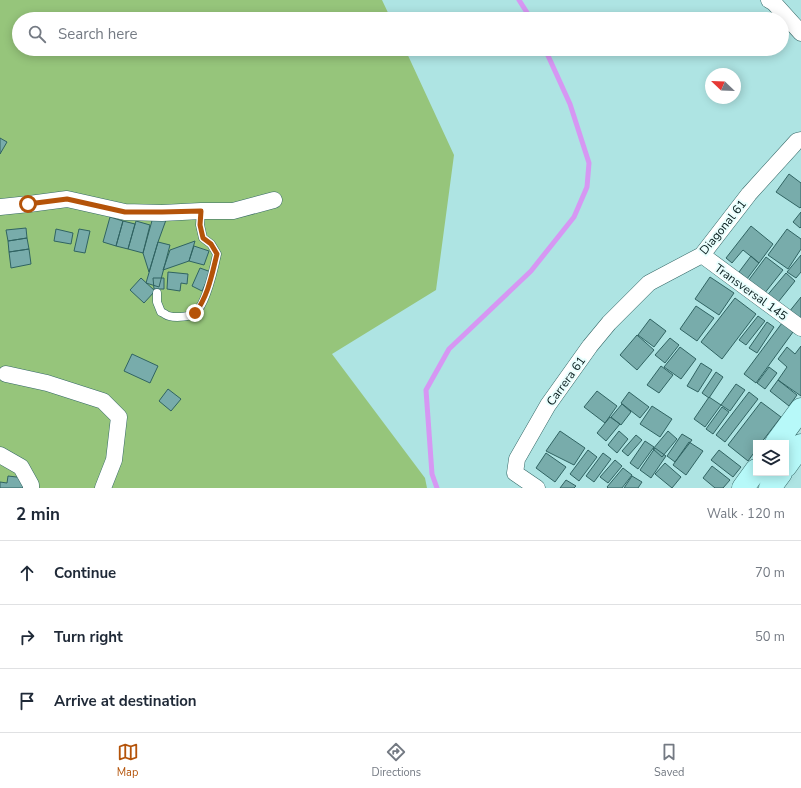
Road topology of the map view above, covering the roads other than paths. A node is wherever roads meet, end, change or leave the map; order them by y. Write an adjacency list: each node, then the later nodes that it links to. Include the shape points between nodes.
1 (769, 0): 2 (street)
2 (782, 12)
3 (789, 20): 4 (street)
4 (801, 33)
5 (801, 140): 9 (street, Diagonal 61, via 797,141 750,194)
6 (274, 200): 8 (street, via 233,211)
7 (0, 207): 8 (street, via 67,199 125,212)
8 (201, 211): 10 (lane, via 200,225 203,238 211,244 217,254 202,305 188,316 170,317 161,312)
9 (702, 255): 11 (street, Diagonal 61, via 648,284); 12 (street, Transversal 145)
10 (157, 293)
11 (633, 299): 23 (street, Carrera 61, via 590,346 548,405 517,459 515,473)
12 (801, 328)
13 (6, 374): 22 (street, via 103,401 119,417 114,460)
14 (801, 409): 15 (main road)
15 (778, 440)
16 (801, 444): 18 (main road)
17 (0, 455): 21 (street, via 21,467)
18 (789, 462)
19 (753, 474): 24 (main road)
20 (779, 476): 25 (main road)
21 (31, 488)
22 (103, 488)
23 (537, 488)
24 (743, 488)
25 (770, 488)

